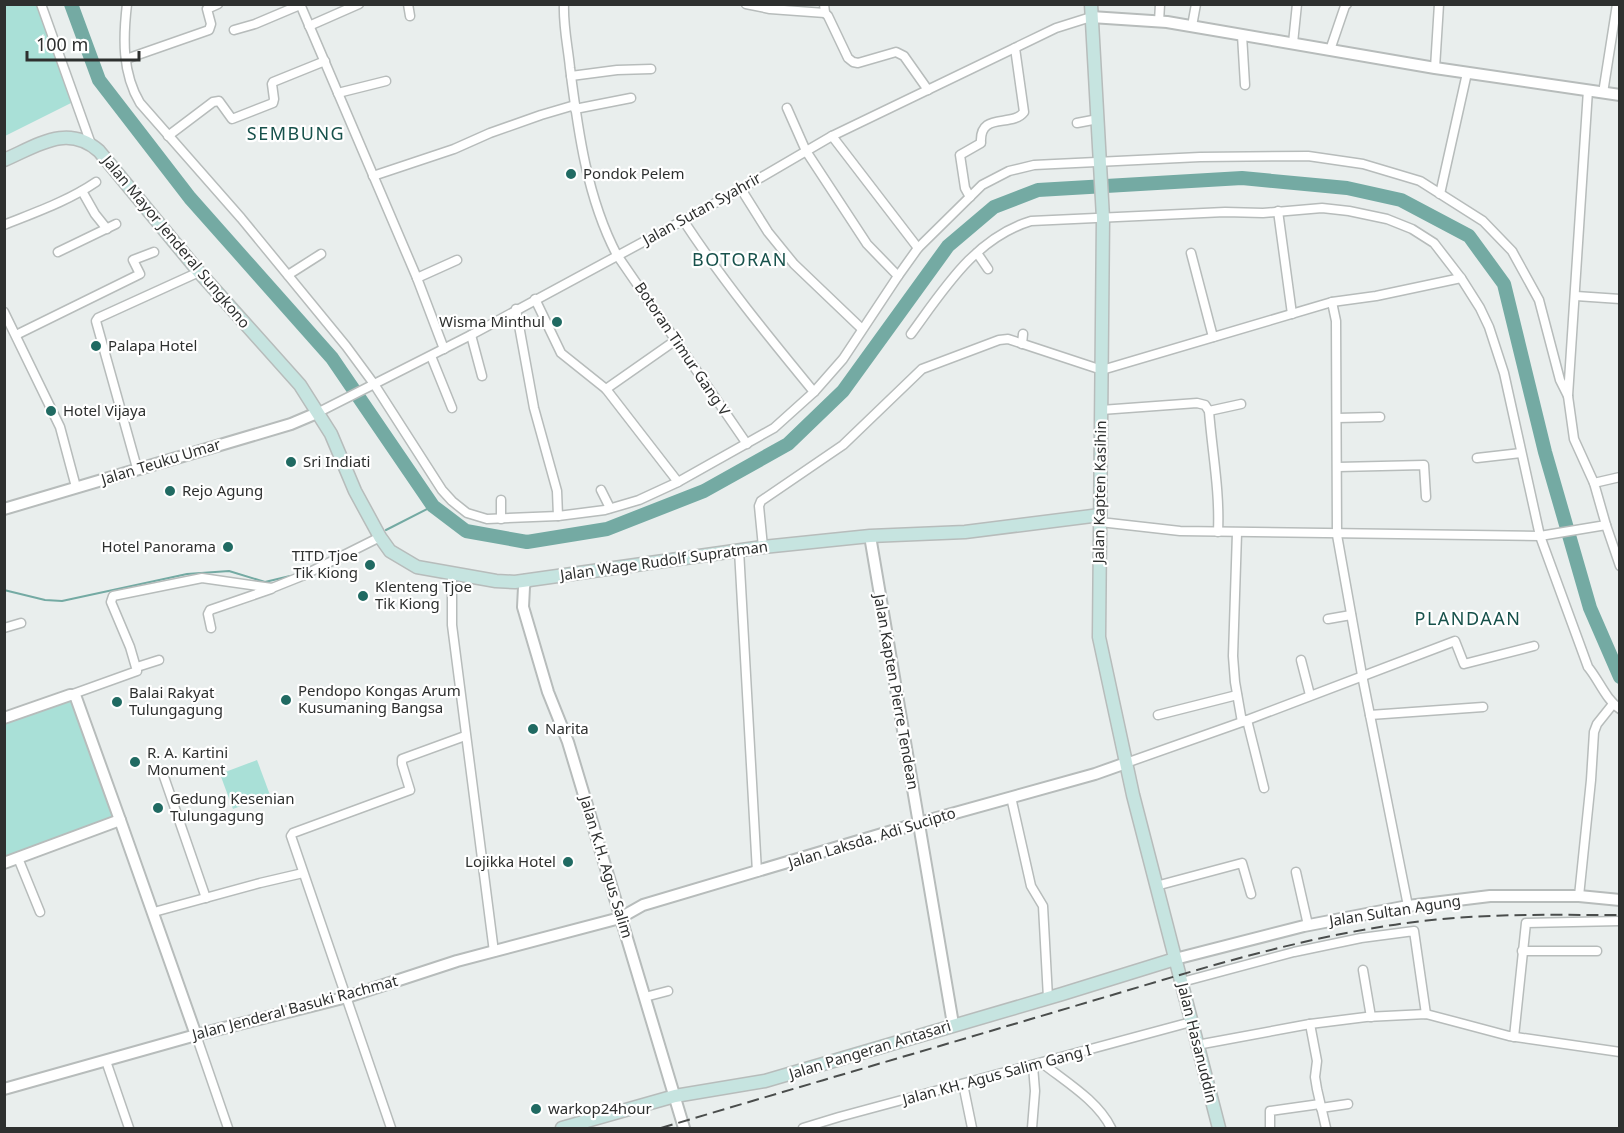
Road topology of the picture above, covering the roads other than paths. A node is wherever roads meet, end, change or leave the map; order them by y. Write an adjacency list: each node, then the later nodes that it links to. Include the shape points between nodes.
1 (41, 4): 46 (street)
2 (126, 4): 26 (street)
3 (218, 4): 26 (street, via 207,9 209,30)
4 (359, 4): 19 (street)
5 (408, 4): 17 (street)
6 (564, 4): 31 (street, Botoran Timur Gang V)
7 (746, 4): 15 (street, via 770,9)
8 (1160, 4): 18 (street)
9 (1196, 4): 20 (street)
10 (1297, 4): 23 (street)
11 (1347, 4): 25 (street)
12 (1439, 4): 29 (street)
13 (1617, 4): 37 (street)
14 (300, 5): 19 (street); 21 (street)
15 (825, 9): 34 (street, via 853,62 896,52 904,56)
16 (1091, 11): 18 (street); 24 (street, Jalan Sutan Syahrir); 42 (main road, Jalan Kapten Kasihin)
17 (410, 16)
18 (1159, 22): 20 (street)
19 (309, 26): 27 (street)
20 (1192, 26): 22 (street)
21 (234, 30)
22 (1242, 35): 23 (street); 33 (street)
23 (1293, 43): 25 (street)
24 (1014, 48): 34 (street, Jalan Sutan Syahrir); 55 (street, via 1024,112 1018,118 996,121 984,129 981,143 960,155)
25 (1330, 50): 29 (street)
26 (126, 59): 44 (street, via 136,97)
27 (325, 61): 36 (street); 44 (street, via 273,82 273,103 232,119 219,101 213,102)
28 (651, 69): 31 (street)
29 (1435, 69): 30 (street)
30 (1467, 73): 35 (street); 54 (street)
31 (571, 76): 40 (street, Botoran Timur Gang V)
32 (386, 81): 36 (street)
33 (1245, 85)
34 (928, 90): 45 (street, Jalan Sutan Syahrir)
35 (1588, 90): 37 (street); 76 (street)
36 (338, 93): 50 (street)
37 (1603, 93): 38 (street)
38 (1620, 95)
39 (631, 98): 40 (street)
40 (575, 107): 50 (street, via 541,115); 68 (street, Botoran Timur Gang V, via 592,189)
41 (787, 108): 47 (street)
42 (1098, 119): 43 (street); 49 (main road, Jalan Kapten Kasihin)
43 (1077, 123)
44 (168, 136): 72 (street)
45 (832, 136): 47 (street, Jalan Sutan Syahrir); 62 (street)
46 (91, 144): 48 (main road, Jalan Mayor Jenderal Sungkono, via 76,137 64,137); 71 (main road, Jalan Mayor Jenderal Sungkono)
47 (806, 151): 52 (street, Jalan Sutan Syahrir); 73 (street, via 867,244)
48 (4, 160)
49 (1101, 166): 54 (street, via 1200,157 1308,156 1363,164 1420,181); 55 (street, via 1034,165 1009,171 982,185); 57 (main road, Jalan Kapten Kasihin)
50 (373, 176): 74 (street)
51 (96, 182): 53 (street)
52 (741, 189): 58 (street, Jalan Sutan Syahrir); 83 (street, via 794,264)
53 (82, 191): 60 (street); 61 (street)
54 (1440, 194): 98 (street, via 1483,221 1512,251 1539,300 1560,380)
55 (970, 197): 62 (street)
56 (1278, 211): 57 (street); 75 (street, via 1322,208 1387,219 1434,243); 82 (street)
57 (1103, 217): 65 (street, via 1031,221 1011,227); 93 (main road, Jalan Kapten Kasihin)
58 (683, 220): 68 (street, Jalan Sutan Syahrir); 97 (street, via 745,308)
59 (116, 224): 61 (street)
60 (4, 225)
61 (107, 229): 63 (street)
62 (918, 248): 73 (street)
63 (58, 252)
64 (154, 252): 87 (street, via 133,260 140,274)
65 (977, 253): 70 (street); 85 (street)
66 (1191, 253): 88 (street)
67 (321, 254): 72 (street)
68 (617, 255): 77 (street, Jalan Sutan Syahrir); 89 (street, Botoran Timur Gang V)
69 (457, 260): 74 (street)
70 (988, 269)
71 (199, 272): 103 (main road, Jalan Mayor Jenderal Sungkono, via 300,385); 110 (street, via 96,321)
72 (288, 275): 95 (street)
73 (898, 276): 83 (street)
74 (417, 278): 91 (street)
75 (1461, 278): 79 (street); 107 (street, via 1489,327 1504,373)
76 (1576, 296): 78 (street); 98 (street)
77 (535, 298): 80 (street, Jalan Sutan Syahrir); 96 (street, via 561,353)
78 (1620, 299)
79 (1332, 302): 82 (street); 105 (street, via 1336,321)
80 (516, 309): 84 (street, Jalan Sutan Syahrir); 120 (street, via 534,408 557,491)
81 (4, 312): 87 (street)
82 (1292, 314): 88 (street)
83 (862, 330): 97 (street)
84 (471, 334): 91 (street, Jalan Sutan Syahrir); 94 (street)
85 (911, 334)
86 (1023, 334): 90 (street)
87 (16, 335): 114 (street, via 60,428)
88 (1213, 337): 93 (street)
89 (676, 340): 96 (street); 106 (street, Botoran Timur Gang V)
90 (1022, 344): 93 (street); 131 (street, via 999,340 922,369 843,445 761,501)
91 (444, 349): 92 (street, Jalan Sutan Syahrir)
92 (431, 356): 95 (street, Jalan Sutan Syahrir); 100 (street)
93 (1102, 370): 101 (main road, Jalan Kapten Kasihin)
94 (482, 376)
95 (373, 385): 103 (street, Jalan Sutan Syahrir); 122 (street, via 452,501 473,516)
96 (606, 390): 112 (street)
97 (814, 392): 106 (street, via 774,428)
98 (1568, 396): 113 (street, via 1574,439)
99 (1241, 404): 102 (street)
100 (452, 408)
101 (1101, 410): 102 (street, via 1197,403); 121 (main road, Jalan Kapten Kasihin)
102 (1209, 411): 124 (street, via 1220,505)
103 (317, 413): 110 (street, Jalan Teuku Umar); 129 (main road, Jalan Wage Rudolf Supratman, via 332,434 355,491)
104 (1380, 417): 105 (street)
105 (1337, 418): 109 (street)
106 (747, 444): 112 (street)
107 (1521, 453): 108 (street); 128 (street)
108 (1477, 458)
109 (1338, 467): 116 (street, via 1424,465); 126 (street)
110 (137, 468): 114 (street, Jalan Teuku Umar)
111 (1620, 477): 113 (street)
112 (678, 482): 118 (street)
113 (1594, 483): 123 (street)
114 (76, 487): 119 (street, Jalan Teuku Umar)
115 (601, 490): 118 (street)
116 (1426, 497)
117 (501, 500): 122 (street)
118 (610, 508): 120 (street)
119 (4, 509)
120 (558, 516): 122 (street)
121 (1100, 518): 124 (street, via 1180,531); 127 (main road, Jalan Wage Rudolf Supratman, via 965,532); 157 (main road, Jalan Kapten Kasihin, via 1099,637)
122 (501, 519)
123 (1606, 525): 128 (street); 130 (street)
124 (1218, 532): 125 (street)
125 (1237, 533): 126 (street); 148 (street, via 1233,630)
126 (1337, 534): 128 (street); 137 (street)
127 (870, 536): 131 (main road, Jalan Wage Rudolf Supratman); 162 (street, Jalan Kapten Pierre Tendean)
128 (1540, 536): 150 (street, via 1588,667)
129 (380, 537): 134 (main road, Jalan Wage Rudolf Supratman, via 396,556 409,564); 136 (street)
130 (1616, 539): 133 (street)
131 (763, 547): 132 (main road, Jalan Wage Rudolf Supratman)
132 (739, 550): 135 (main road, Jalan Wage Rudolf Supratman); 165 (street)
133 (1620, 566)
134 (452, 574): 135 (main road, Jalan Wage Rudolf Supratman, via 496,582); 156 (street, via 452,625)
135 (526, 580): 176 (street, Jalan K.H. Agus Salim, via 524,607)
136 (272, 588): 141 (street, via 210,610); 145 (street, via 202,578 113,596 111,602)
137 (1351, 615): 138 (street); 146 (street)
138 (1328, 619)
139 (21, 623): 140 (street)
140 (4, 628)
141 (211, 628)
142 (1533, 646): 146 (street, via 1464,664 1455,640)
143 (159, 660): 145 (street)
144 (1301, 660): 149 (street)
145 (137, 667): 147 (street, via 137,672)
146 (1362, 675): 149 (street); 153 (street)
147 (73, 694): 154 (street); 161 (street)
148 (1237, 695): 152 (street); 155 (street)
149 (1310, 695): 155 (street)
150 (1616, 706): 170 (street, via 1594,732)
151 (1483, 707): 153 (street)
152 (1158, 715)
153 (1370, 715): 173 (street)
154 (4, 718)
155 (1244, 721): 157 (street); 159 (street)
156 (465, 736): 167 (street, via 402,759 410,790 292,834); 181 (street)
157 (1126, 763): 160 (street, Jalan Laksda. Adi Sucipto); 168 (main road, Jalan Kapten Kasihin)
158 (162, 771): 171 (street)
159 (1264, 788)
160 (1011, 797): 162 (street, Jalan Laksda. Adi Sucipto); 188 (street, via 1031,886 1043,906)
161 (120, 820): 163 (street); 175 (street)
162 (919, 823): 165 (street, Jalan Laksda. Adi Sucipto); 192 (street, Jalan Kapten Pierre Tendean)
163 (18, 858): 164 (street); 174 (street)
164 (4, 863)
165 (757, 872): 176 (street, Jalan Laksda. Adi Sucipto, via 643,905)
166 (1296, 872): 178 (street)
167 (303, 873): 171 (street); 186 (street)
168 (1156, 886): 169 (street, via 1242,863); 182 (main road, Jalan Kapten Kasihin)
169 (1251, 894)
170 (1579, 896): 172 (street, Jalan Sultan Agung); 173 (street, Jalan Sultan Agung, via 1490,896)
171 (206, 898): 175 (street)
172 (1620, 900)
173 (1408, 906): 178 (street, Jalan Sultan Agung)
174 (40, 912)
175 (154, 912): 194 (street)
176 (620, 918): 181 (street, Jalan Jenderal Basuki Rachmat); 187 (street, Jalan K.H. Agus Salim)
177 (1620, 921): 179 (street, via 1528,921 1524,924)
178 (1308, 925): 182 (street, Jalan Sultan Agung)
179 (1522, 951): 180 (street); 195 (street)
180 (1597, 951)
181 (494, 952): 186 (street, Jalan Jenderal Basuki Rachmat)
182 (1175, 958): 184 (main road, Jalan Hasanuddin); 188 (main road, Jalan Pangeran Antasari)
183 (1363, 970): 190 (street)
184 (1182, 982): 189 (street, via 1294,952 1414,931); 191 (main road, Jalan Hasanuddin)
185 (668, 991): 187 (street)
186 (347, 997): 194 (street, Jalan Jenderal Basuki Rachmat); 208 (street)
187 (645, 997): 202 (street, Jalan K.H. Agus Salim)
188 (1048, 998): 192 (main road, Jalan Pangeran Antasari)
189 (1426, 1014): 190 (street); 195 (street)
190 (1371, 1017): 193 (street)
191 (1191, 1022): 196 (main road, Jalan Hasanuddin); 199 (street, Jalan KH. Agus Salim Gang I)
192 (953, 1024): 202 (main road, Jalan Pangeran Antasari, via 765,1081)
193 (1310, 1024): 196 (street); 204 (street)
194 (196, 1035): 198 (street, Jalan Jenderal Basuki Rachmat); 207 (street)
195 (1508, 1035): 197 (street)
196 (1197, 1044): 216 (main road, Jalan Hasanuddin)
197 (1620, 1052)
198 (106, 1061): 201 (street, Jalan Jenderal Basuki Rachmat); 206 (street)
199 (1038, 1065): 200 (street, Jalan KH. Agus Salim Gang I); 214 (street); 215 (street, via 1096,1107)
200 (963, 1084): 205 (street, Jalan KH. Agus Salim Gang I); 213 (street)
201 (4, 1089)
202 (675, 1096): 209 (main road, Jalan Pangeran Antasari); 210 (street, Jalan K.H. Agus Salim)
203 (1348, 1104): 204 (street)
204 (1321, 1106): 217 (street, via 1270,1110); 218 (street)
205 (839, 1117): 211 (street, Jalan KH. Agus Salim Gang I); 212 (street)
206 (129, 1128)
207 (228, 1128)
208 (391, 1128)
209 (562, 1128)
210 (684, 1128)
211 (803, 1128)
212 (839, 1128)
213 (972, 1128)
214 (1032, 1128)
215 (1111, 1128)
216 (1219, 1128)
217 (1270, 1128)
218 (1326, 1128)

